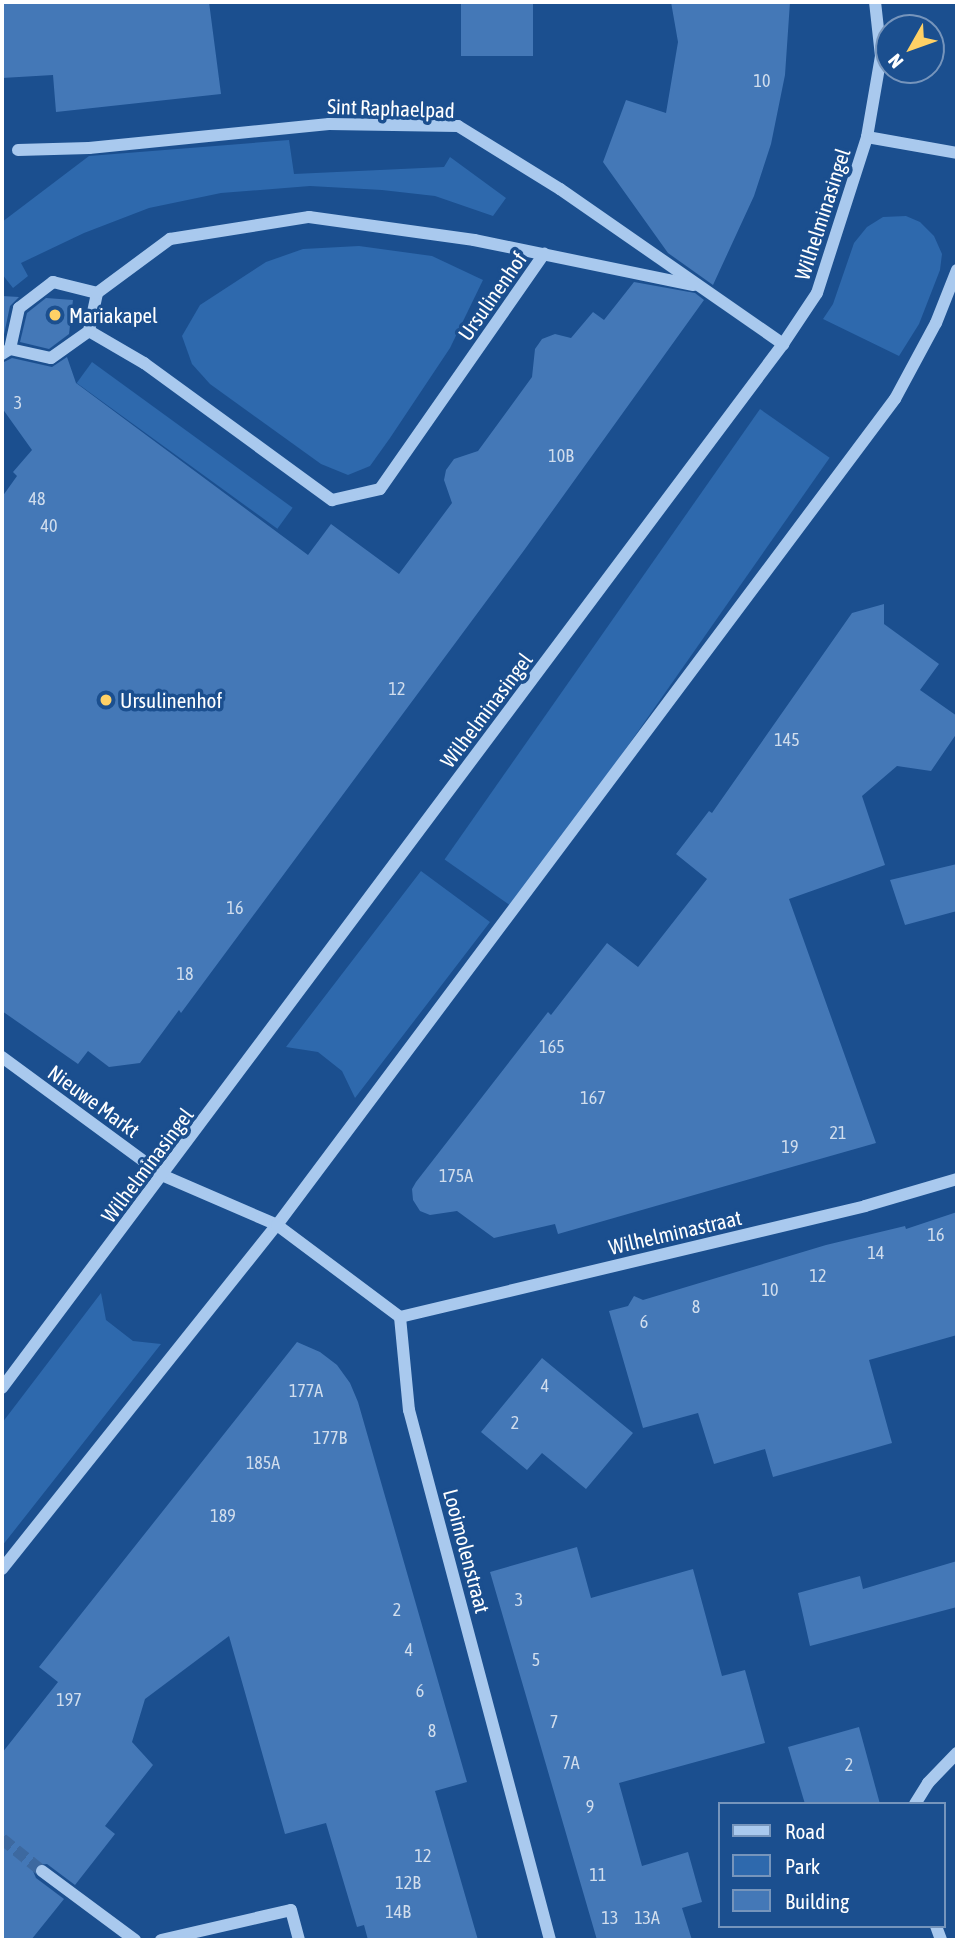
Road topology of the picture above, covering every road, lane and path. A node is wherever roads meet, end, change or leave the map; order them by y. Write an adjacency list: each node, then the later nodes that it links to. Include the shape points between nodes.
1 (875, 2): 2 (street, Wilhelminasingel, via 881,56)
2 (867, 138): 4 (street); 10 (street, Wilhelminasingel, via 817,293)
3 (18, 150): 7 (street, Sint Raphaelpad, via 89,148 329,124 458,126)
4 (957, 153)
5 (544, 254): 7 (street, Ursulinenhof); 8 (street, Ursulinenhof, via 309,217 170,239); 9 (street, Ursulinenhof, via 380,489 332,500 144,363)
6 (957, 270): 15 (street, via 936,323 895,399)
7 (700, 286): 10 (street, Sint Raphaelpad)
8 (97, 293): 9 (street); 11 (street, via 52,282 19,308)
9 (89, 331): 11 (street, via 51,358)
10 (783, 344): 13 (street, Wilhelminasingel)
11 (6, 351)
12 (2, 1058): 13 (street, Nieuwe Markt)
13 (164, 1175): 15 (street, Nieuwe Markt); 17 (street, Wilhelminasingel)
14 (957, 1179): 16 (street, Wilhelminastraat, via 865,1206)
15 (277, 1225): 16 (street); 18 (street)
16 (400, 1317): 25 (street, Looimolenstraat, via 410,1410)
17 (2, 1388)
18 (2, 1569)
19 (957, 1753): 20 (street)
20 (916, 1802)
21 (42, 1871): 22 (street)
22 (135, 1940)
23 (161, 1940): 24 (street, via 291,1910)
24 (299, 1940)
25 (550, 1940)

